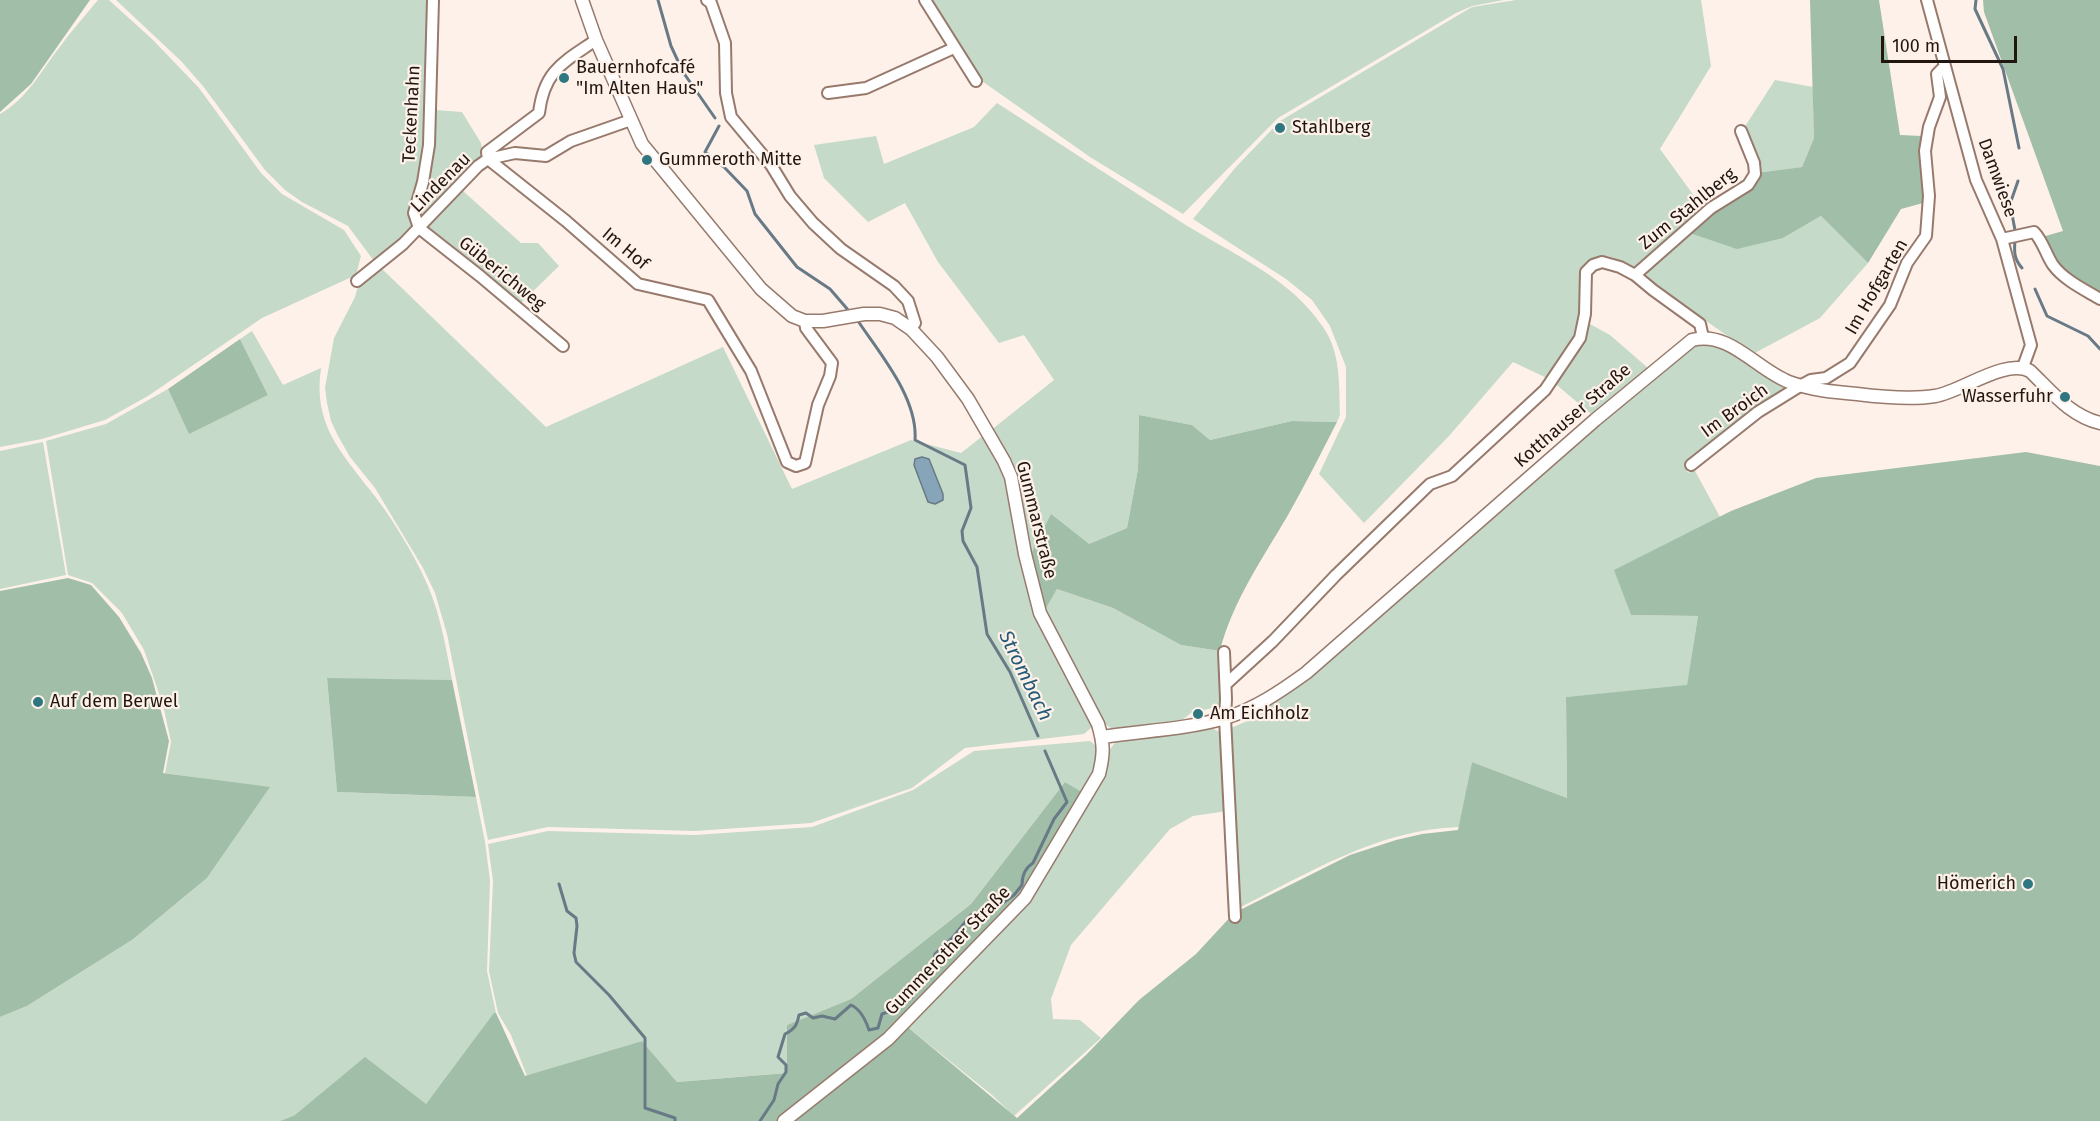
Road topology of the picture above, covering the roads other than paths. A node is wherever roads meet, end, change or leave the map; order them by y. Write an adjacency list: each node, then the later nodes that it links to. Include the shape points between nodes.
1 (433, 0): 14 (street, Teckenhahn, via 429,145 414,213)
2 (582, 0): 6 (street)
3 (707, 0): 20 (street, via 725,43 726,93 731,117 813,223 908,301 915,323)
4 (925, 0): 7 (street)
5 (1927, 0): 8 (street, Damwiese)
6 (596, 40): 11 (street); 13 (street, via 554,70 539,113 487,152)
7 (954, 48): 9 (street); 10 (street, via 866,88)
8 (1944, 67): 15 (street, Damwiese, via 1976,180); 24 (street, Im Hofgarten, via 1937,74 1940,97 1925,151 1929,196 1926,236 1907,263 1890,305 1850,363 1826,378)
9 (976, 81)
10 (828, 93)
11 (631, 120): 13 (street, Lindenau, via 571,141 546,156 515,153); 19 (street, via 651,156 761,289 792,316)
12 (1741, 131): 16 (street, Zum Stahlberg, via 1754,163 1755,174 1748,185 1711,208)
13 (488, 159): 14 (street, Lindenau); 19 (street, Im Hof, via 638,284 708,300 751,372 787,462 796,466 805,463 832,363)
14 (419, 228): 17 (street, Lindenau); 22 (street, Güberichweg)
15 (2002, 239): 18 (street, via 2034,232 2054,266); 23 (street, Damwiese, via 2031,345)
16 (1635, 274): 21 (street, via 1700,324); 28 (street, via 1602,262 1586,272 1580,338 1545,390 1452,476 1430,484)
17 (357, 281)
18 (2100, 299)
19 (805, 321): 20 (street, Gummarstraße, via 880,314)
20 (911, 329): 30 (street, Gummarstraße, via 968,399 1004,461 1011,477 1040,613)
21 (1703, 337): 24 (street, via 1729,345 1771,374); 29 (street, Kotthauser Straße, via 1684,345 1622,397 1306,673 1275,695)
22 (563, 345)
23 (2023, 367): 24 (street, via 2008,368 1935,396 1860,395); 25 (street, via 2070,409)
24 (1800, 386): 26 (street, Im Broich, via 1758,412)
25 (2100, 423)
26 (1691, 465)
27 (1224, 652): 28 (street)
28 (1226, 684): 29 (street)
29 (1225, 718): 30 (street, Kotthauser Straße); 31 (street)
30 (1102, 737): 32 (street, Gummerother Straße, via 1104,753 1099,774 1025,898 888,1039)
31 (1234, 917)
32 (784, 1121)

